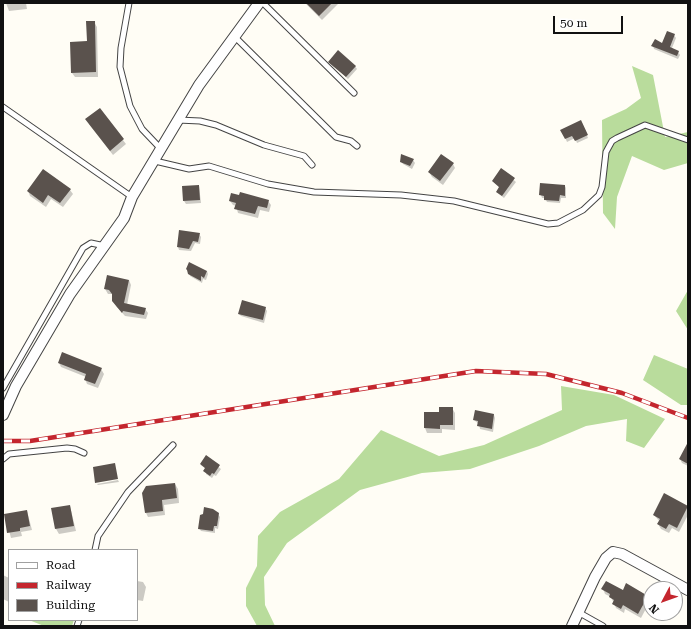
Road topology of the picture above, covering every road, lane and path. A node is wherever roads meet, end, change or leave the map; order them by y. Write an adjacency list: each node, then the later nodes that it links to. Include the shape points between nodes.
1 (130, 3): 10 (lane, via 120,67 130,106 142,129)
2 (258, 3): 4 (street)
3 (263, 3): 5 (lane)
4 (234, 36): 7 (street); 9 (lane, via 336,137 351,141)
5 (354, 93)
6 (3, 108): 13 (lane)
7 (178, 120): 10 (street); 12 (lane, via 216,125 264,145 304,156)
8 (688, 140): 11 (lane, via 645,125 617,138 606,152 599,195 583,210 558,223 548,224 454,201 401,195 314,192 268,184 209,166 189,169)
9 (357, 146)
10 (161, 149): 11 (street)
11 (155, 161): 13 (street)
12 (312, 165)
13 (132, 197): 14 (street, via 124,218)
14 (105, 246): 15 (lane, via 91,243 83,248); 16 (street, via 70,294 16,386)
15 (3, 388)
16 (3, 415)
17 (173, 445): 20 (lane, via 128,492 98,536)
18 (84, 453): 19 (lane, via 67,448 9,454)
19 (3, 459)
20 (95, 549)
21 (688, 590): 22 (street, via 622,554 613,552 606,558)
22 (578, 612): 23 (street); 24 (lane)
23 (572, 626)
24 (602, 626)

